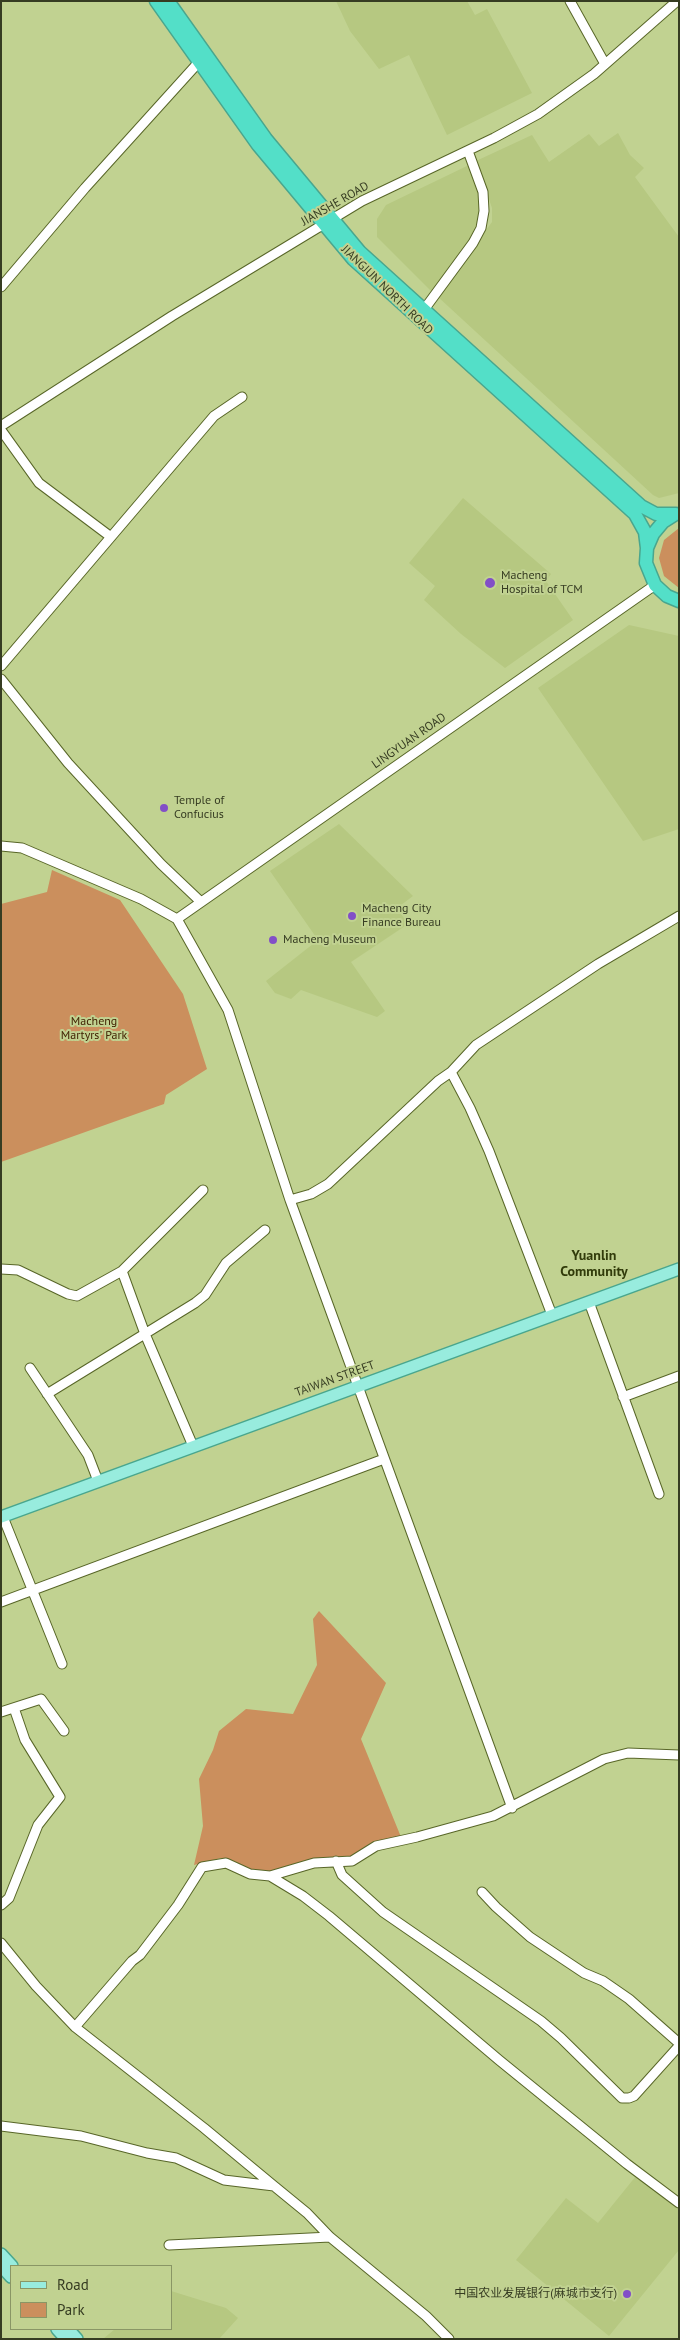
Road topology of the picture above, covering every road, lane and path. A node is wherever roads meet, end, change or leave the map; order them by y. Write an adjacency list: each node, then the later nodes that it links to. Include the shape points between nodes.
1 (156, 1): 5 (highway, JIANGJUN NORTH ROAD)
2 (168, 1): 8 (highway, JIANGJUN NORTH ROAD)
3 (570, 1): 6 (street)
4 (677, 1): 6 (street, JIANSHE ROAD)
5 (198, 62): 8 (highway, JIANGJUN NORTH ROAD, via 258,145); 9 (street)
6 (605, 64): 7 (street, JIANSHE ROAD, via 538,114)
7 (468, 151): 8 (street, JIANSHE ROAD, via 362,201); 10 (street, via 483,192 481,228)
8 (327, 222): 10 (highway, JIANGJUN NORTH ROAD); 12 (street, JIANSHE ROAD, via 172,316); 16 (highway, JIANGJUN NORTH ROAD, via 353,260 635,514 645,532)
9 (1, 287)
10 (423, 311): 14 (highway, JIANGJUN NORTH ROAD, via 641,506 656,514)
11 (242, 397): 15 (street, via 214,416)
12 (1, 426)
13 (1, 430): 15 (street, via 39,484)
14 (678, 514): 16 (highway, via 657,527)
15 (111, 537): 19 (street)
16 (647, 548): 17 (highway, JIANGJUN NORTH ROAD, via 646,564)
17 (655, 585): 18 (highway); 22 (street, LINGYUAN ROAD)
18 (679, 601)
19 (1, 666)
20 (1, 679): 22 (street, via 68,763 161,864)
21 (1, 846): 24 (street, via 22,848 142,899)
22 (201, 902): 24 (street, LINGYUAN ROAD)
23 (679, 916): 25 (street, via 598,964 476,1045)
24 (177, 919): 27 (street, via 228,1010)
25 (451, 1072): 27 (street, via 328,1184 311,1194); 33 (street, via 489,1151)
26 (203, 1190): 31 (street)
27 (290, 1200): 37 (street)
28 (265, 1230): 34 (street, via 226,1263 205,1295)
29 (1, 1269): 31 (street, via 18,1270 77,1296)
30 (679, 1269): 32 (main road, TAIWAN STREET)
31 (122, 1270): 34 (street)
32 (588, 1302): 33 (main road, TAIWAN STREET); 39 (street)
33 (552, 1315): 37 (main road, TAIWAN STREET)
34 (145, 1334): 38 (street); 40 (street)
35 (30, 1368): 38 (street)
36 (679, 1376): 39 (street)
37 (357, 1386): 40 (main road, TAIWAN STREET); 41 (street)
38 (47, 1394): 42 (street, via 88,1455)
39 (623, 1396): 43 (street)
40 (193, 1446): 42 (main road, TAIWAN STREET)
41 (384, 1459): 45 (street); 52 (street)
42 (98, 1481): 44 (main road, TAIWAN STREET)
43 (659, 1494)
44 (2, 1517): 45 (street)
45 (32, 1590): 46 (street); 47 (street)
46 (1, 1602)
47 (62, 1664)
48 (14, 1708): 49 (street); 50 (street, via 41,1699); 56 (street, via 25,1740 60,1797 38,1825 9,1898)
49 (1, 1712)
50 (64, 1731)
51 (679, 1755): 52 (street, via 628,1753 604,1759)
52 (512, 1808): 53 (street, via 427,1835 376,1846 352,1861)
53 (336, 1862): 54 (street, via 314,1863); 59 (street, via 342,1875 383,1912 541,2020 622,2098 634,2096)
54 (270, 1876): 58 (street, via 250,1874 226,1863 202,1867 140,1956 132,1961); 62 (street, via 329,1916 499,2060)
55 (482, 1892): 59 (street, via 530,1937 584,1973 603,1980)
56 (1, 1905)
57 (1, 1943): 58 (street)
58 (75, 2027): 61 (street)
59 (679, 2045)
60 (1, 2126): 61 (street, via 81,2136 176,2158 224,2180)
61 (274, 2186): 63 (street)
62 (679, 2203)
63 (330, 2237): 64 (street); 69 (street)
64 (169, 2245)
65 (1, 2254): 66 (main road)
66 (11, 2265)
67 (1, 2266): 68 (main road)
68 (10, 2276)
69 (450, 2339)

